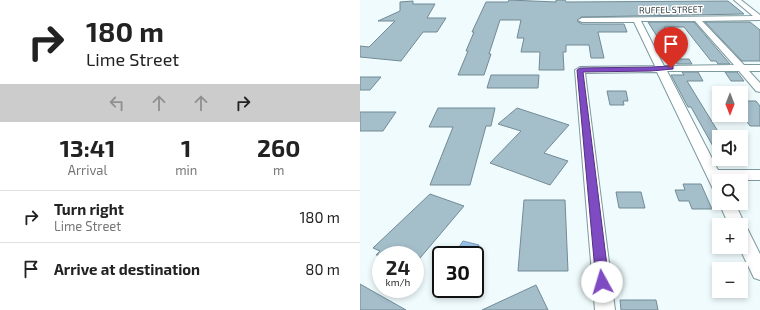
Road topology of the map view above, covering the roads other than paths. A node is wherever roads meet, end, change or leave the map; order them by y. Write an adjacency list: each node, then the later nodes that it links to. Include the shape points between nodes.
1 (737, 0): 2 (street)
2 (746, 7): 3 (street); 5 (street)
3 (760, 7)
4 (697, 18): 5 (street, RUFFEL STREET); 6 (street, RUFFEL STREET); 9 (street)
5 (760, 18)
6 (636, 19): 7 (street, RUFFEL STREET); 8 (street)
7 (582, 20)
8 (660, 68): 9 (street); 12 (street); 17 (street, via 580,70)
9 (741, 68): 10 (street); 11 (street)
10 (760, 68)
11 (760, 89)
12 (713, 174)
13 (760, 176): 14 (street)
14 (748, 177)
15 (748, 247): 16 (street)
16 (760, 272)
17 (605, 310)

